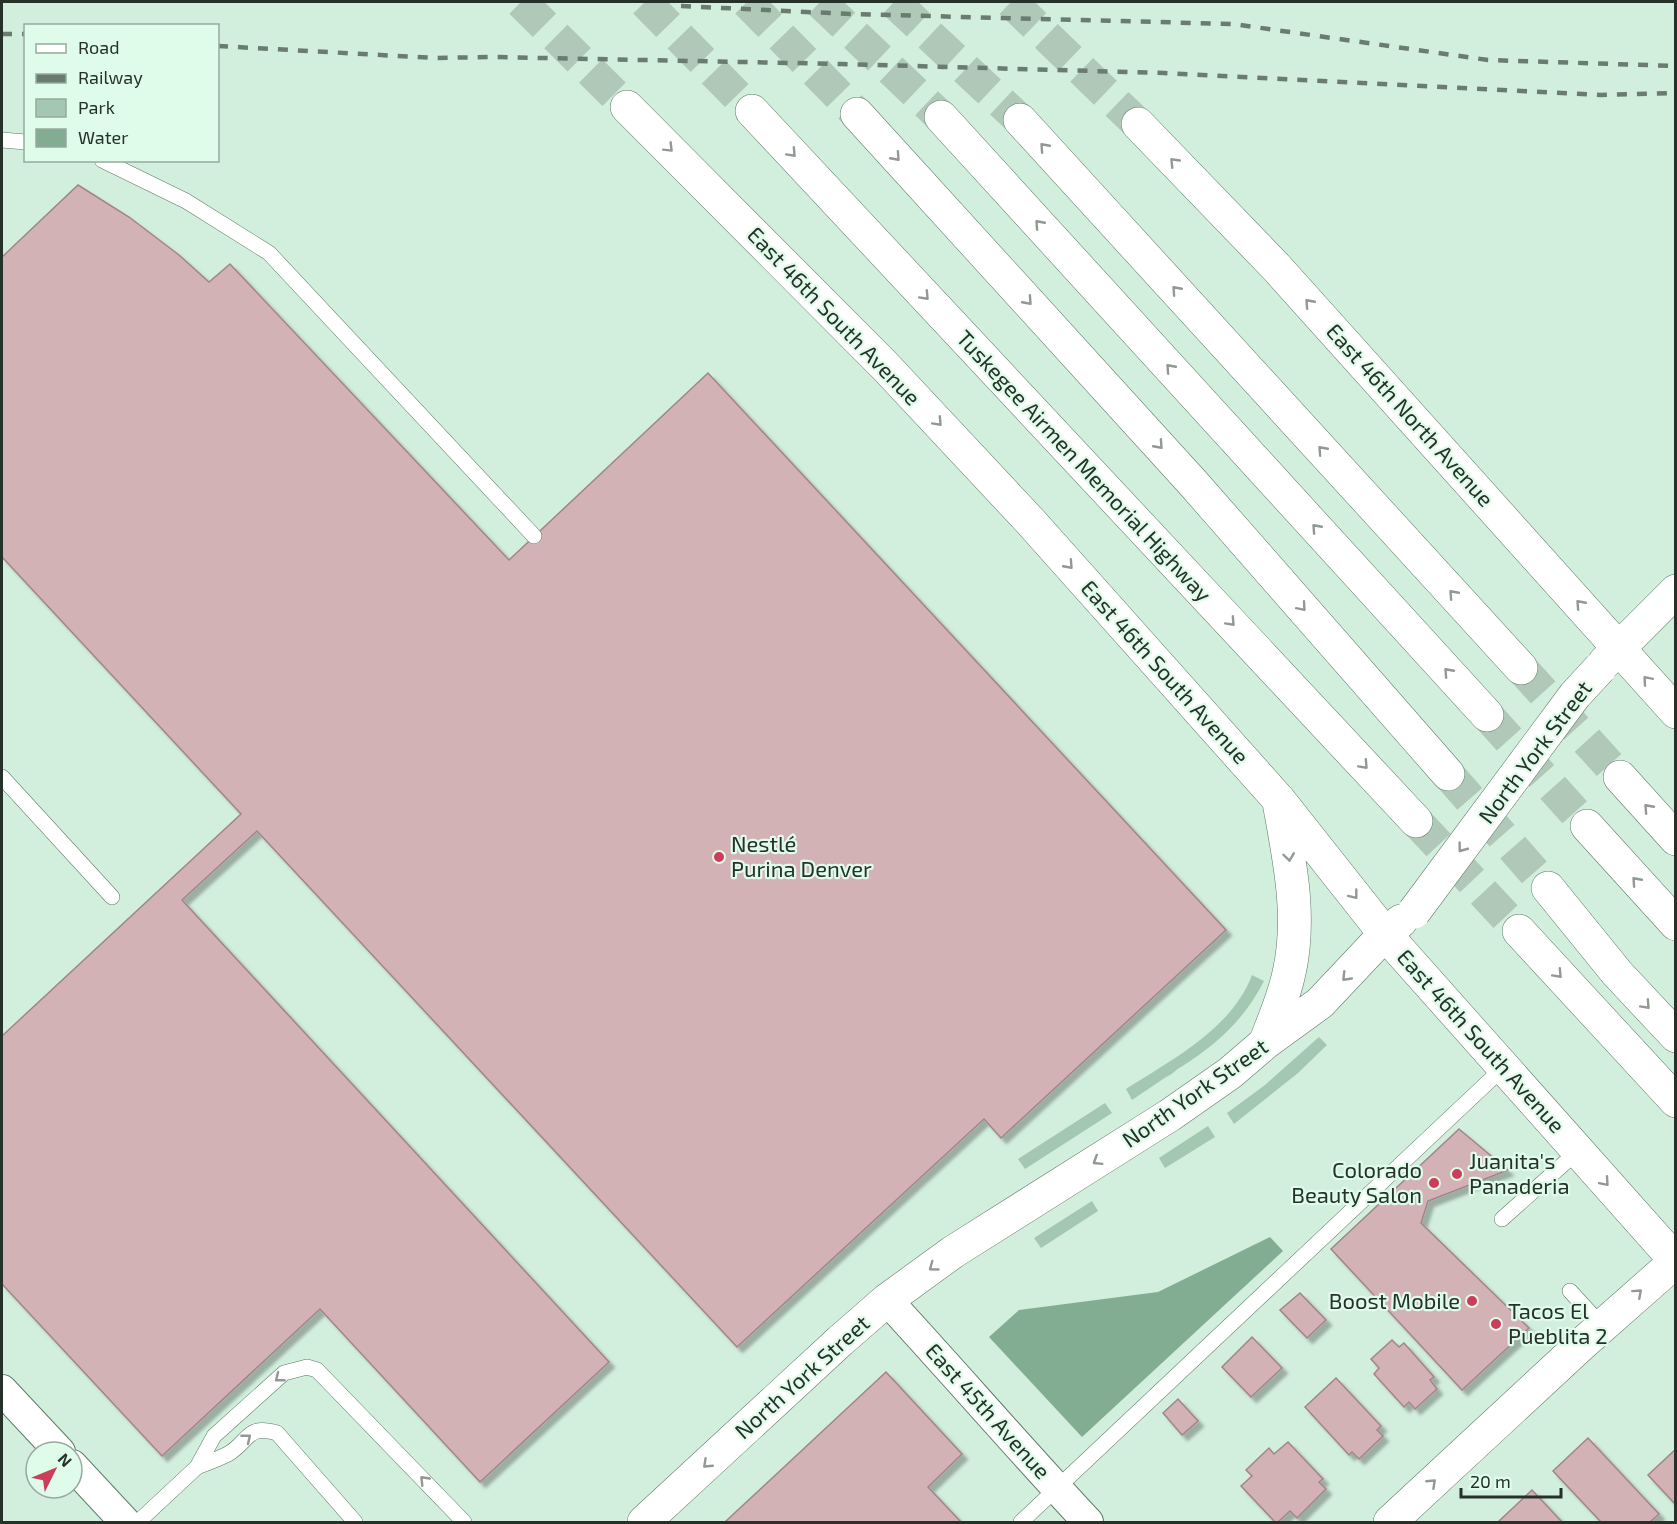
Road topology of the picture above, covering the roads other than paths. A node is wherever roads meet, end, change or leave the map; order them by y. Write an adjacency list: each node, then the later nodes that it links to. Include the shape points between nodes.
1 (627, 107): 19 (main road, East 46th South Avenue, one-way to 19, via 885,366 1030,521)
2 (752, 111): 20 (main road, Tuskegee Airmen Memorial Highway, one-way to 20)
3 (857, 114): 16 (main road, one-way to 16, via 1193,483)
4 (941, 117): 15 (main road, one-way to 4)
5 (1020, 120): 13 (main road, one-way to 5)
6 (1138, 124): 12 (main road, East 46th North Avenue, one-way to 6, via 1277,268)
7 (2, 140): 8 (lane)
8 (24, 142)
9 (106, 162): 10 (lane, via 186,201 269,253)
10 (534, 536)
11 (1676, 591): 12 (main road, North York Street)
12 (1609, 658): 14 (main road, East 46th North Avenue, one-way to 12); 27 (main road, North York Street, one-way to 27, bridge, via 1575,695 1414,912)
13 (1521, 668)
14 (1676, 712)
15 (1487, 715)
16 (1448, 774)
17 (2, 777): 24 (lane)
18 (1620, 777): 22 (main road, one-way to 18)
19 (1279, 800): 27 (main road, East 46th South Avenue, one-way to 27); 29 (main road, one-way to 29, via 1295,911 1294,947 1281,1003)
20 (1416, 821)
21 (1587, 826): 25 (main road, one-way to 21)
22 (1676, 839)
23 (1548, 888): 28 (main road, one-way to 28, via 1617,973)
24 (112, 897)
25 (1676, 924)
26 (1519, 931): 31 (main road, one-way to 31)
27 (1385, 934): 29 (main road, North York Street, one-way to 29, via 1320,1003); 30 (main road, East 46th South Avenue)
28 (1676, 1036)
29 (1265, 1043): 36 (main road, North York Street, one-way to 36, via 1202,1093 953,1252)
30 (1504, 1067): 32 (main road, East 46th South Avenue); 42 (lane)
31 (1676, 1101)
32 (1578, 1151): 33 (lane); 34 (main road, East 46th South Avenue, one-way to 34)
33 (1502, 1219)
34 (1675, 1261): 37 (main road, one-way to 34)
35 (1570, 1291): 37 (lane)
36 (887, 1300): 42 (street, East 45th Avenue); 47 (main road, North York Street, one-way to 47)
37 (1602, 1326): 50 (main road, one-way to 37)
38 (2, 1390): 39 (street)
39 (49, 1440)
40 (197, 1467): 44 (lane); 45 (lane, one-way to 45, via 230,1453 254,1432 264,1429 277,1433); 46 (lane, one-way to 40, via 317,1370 307,1367 284,1373 214,1436)
41 (84, 1481): 43 (street)
42 (1057, 1489): 48 (lane); 49 (street, East 45th Avenue)
43 (111, 1518)
44 (138, 1522)
45 (355, 1522)
46 (464, 1522)
47 (644, 1522)
48 (1021, 1522)
49 (1088, 1522)
50 (1390, 1522)

